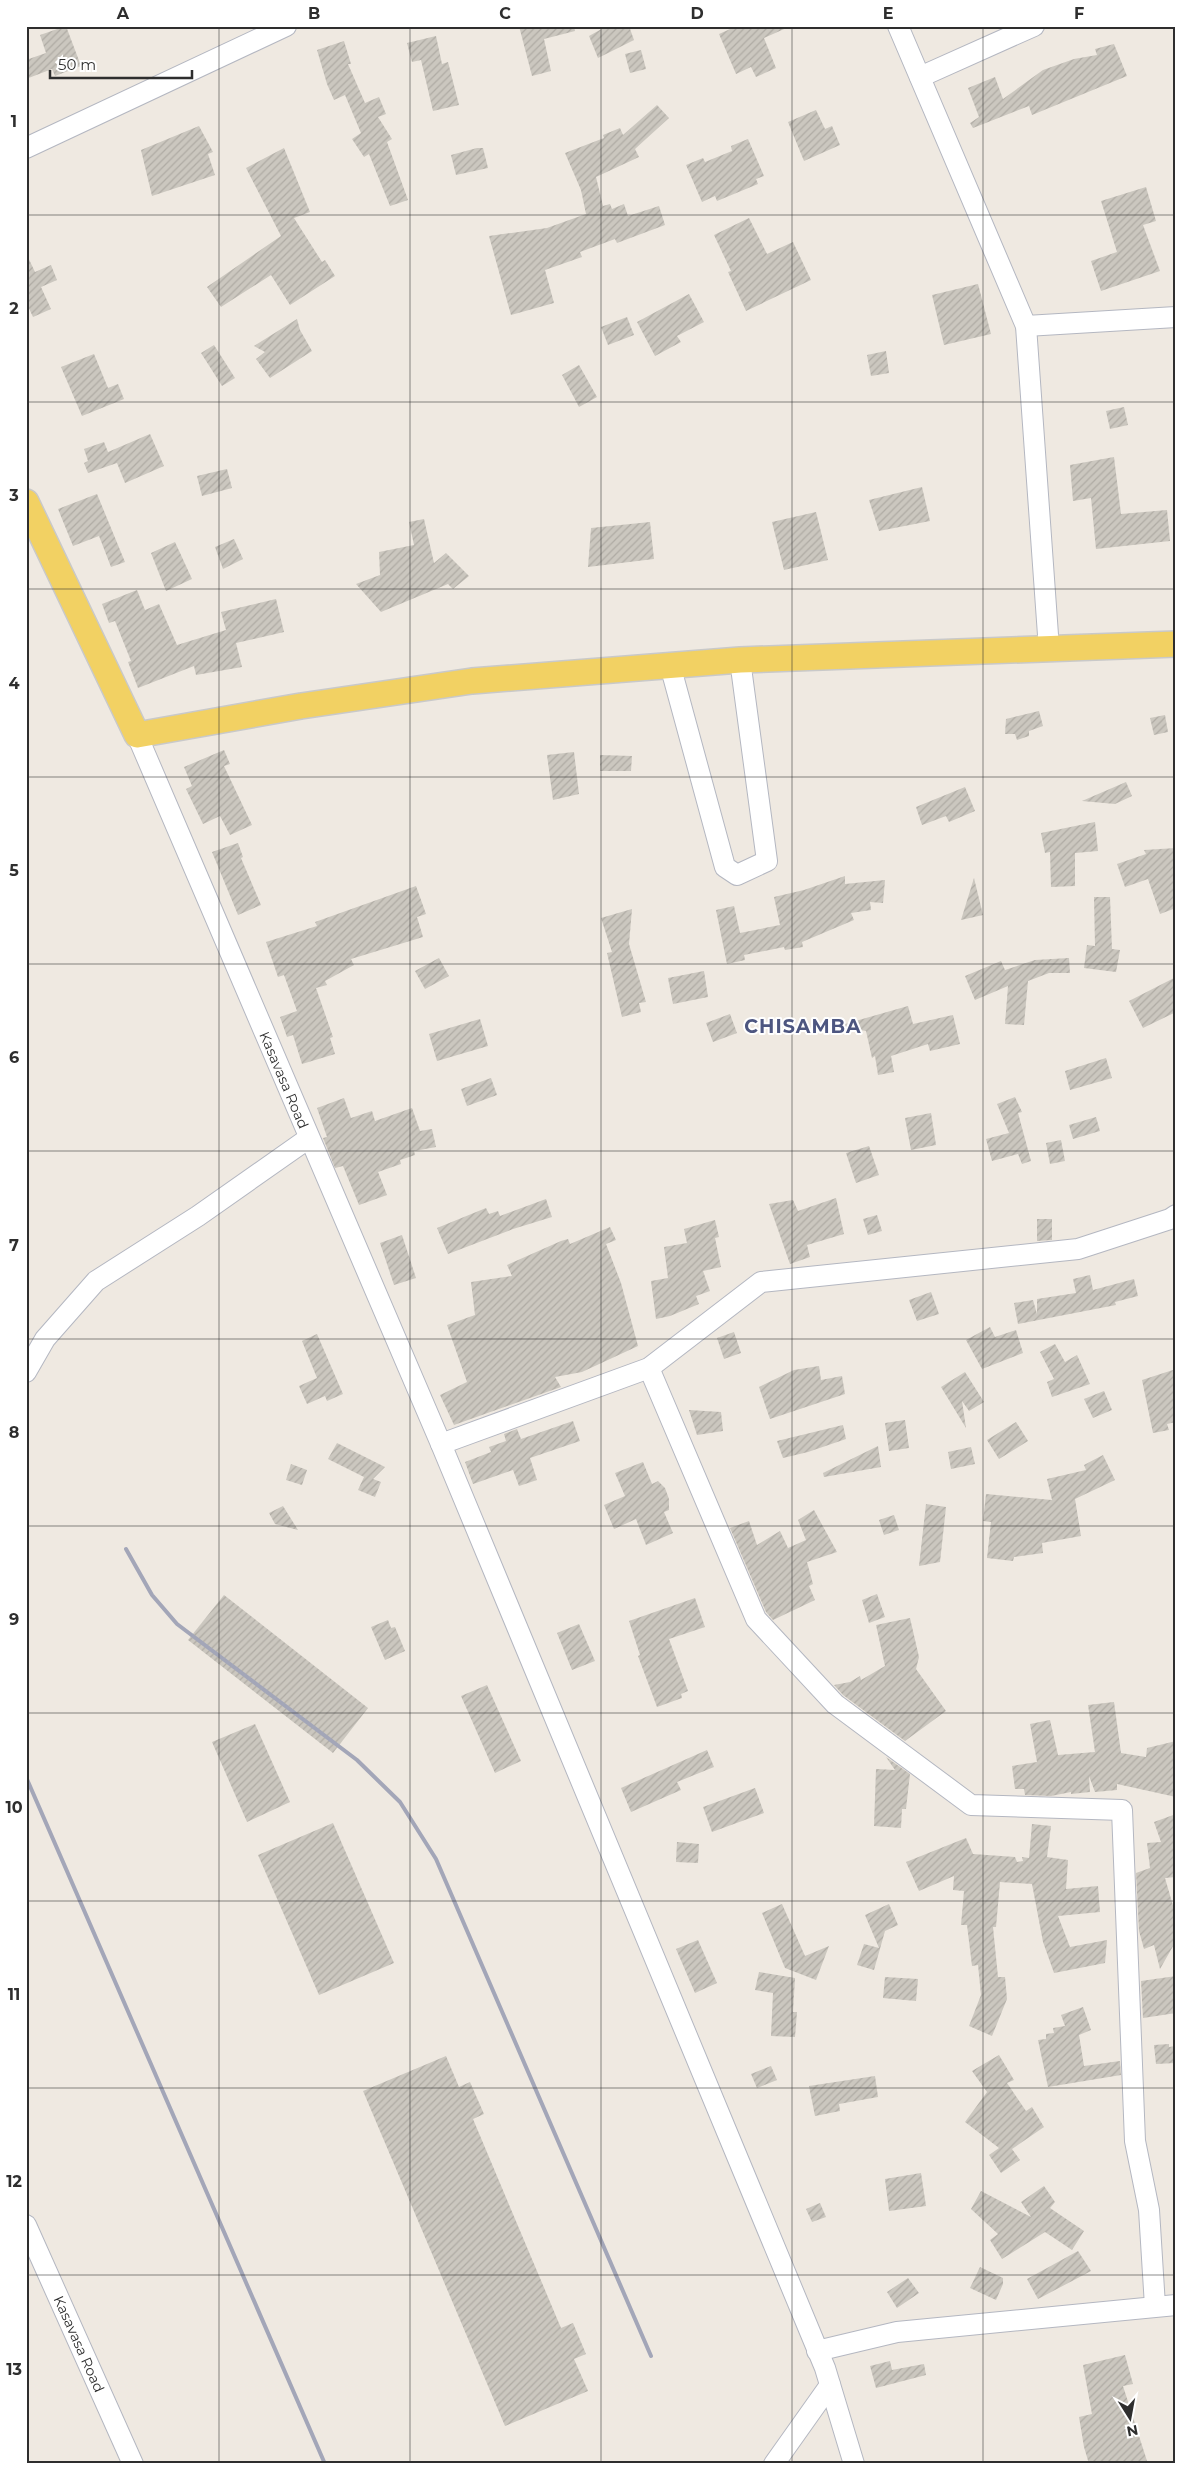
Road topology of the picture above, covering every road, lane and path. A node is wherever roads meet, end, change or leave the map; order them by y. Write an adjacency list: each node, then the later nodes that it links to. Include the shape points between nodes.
1 (286, 26): 5 (street)
2 (898, 26): 4 (street)
3 (1034, 26): 4 (street)
4 (920, 77): 7 (street)
5 (26, 148)
6 (1176, 317): 7 (street)
7 (1026, 326): 10 (street)
8 (26, 502): 13 (main road)
9 (1176, 644): 10 (main road)
10 (1049, 649): 11 (main road)
11 (740, 660): 12 (main road); 12 (street, via 767,861 737,875 725,867)
12 (670, 665): 13 (main road, via 472,681 301,706)
13 (137, 735): 14 (street, Kasavasa Road)
14 (309, 1138): 17 (street, Kasavasa Road, via 96,1282 45,1339); 18 (street)
15 (1176, 1216): 16 (street, via 1078,1249 761,1282)
16 (648, 1368): 18 (street); 21 (street, via 756,1619 835,1704 971,1805 1122,1810 1135,2141 1149,2210)
17 (26, 1372)
18 (442, 1444): 22 (street)
19 (26, 2225): 24 (street, Kasavasa Road)
20 (1176, 2305): 21 (street)
21 (1155, 2306): 22 (street, via 897,2332)
22 (817, 2351): 23 (street)
23 (830, 2385): 25 (street); 26 (street)
24 (133, 2464)
25 (774, 2464)
26 (854, 2464)

